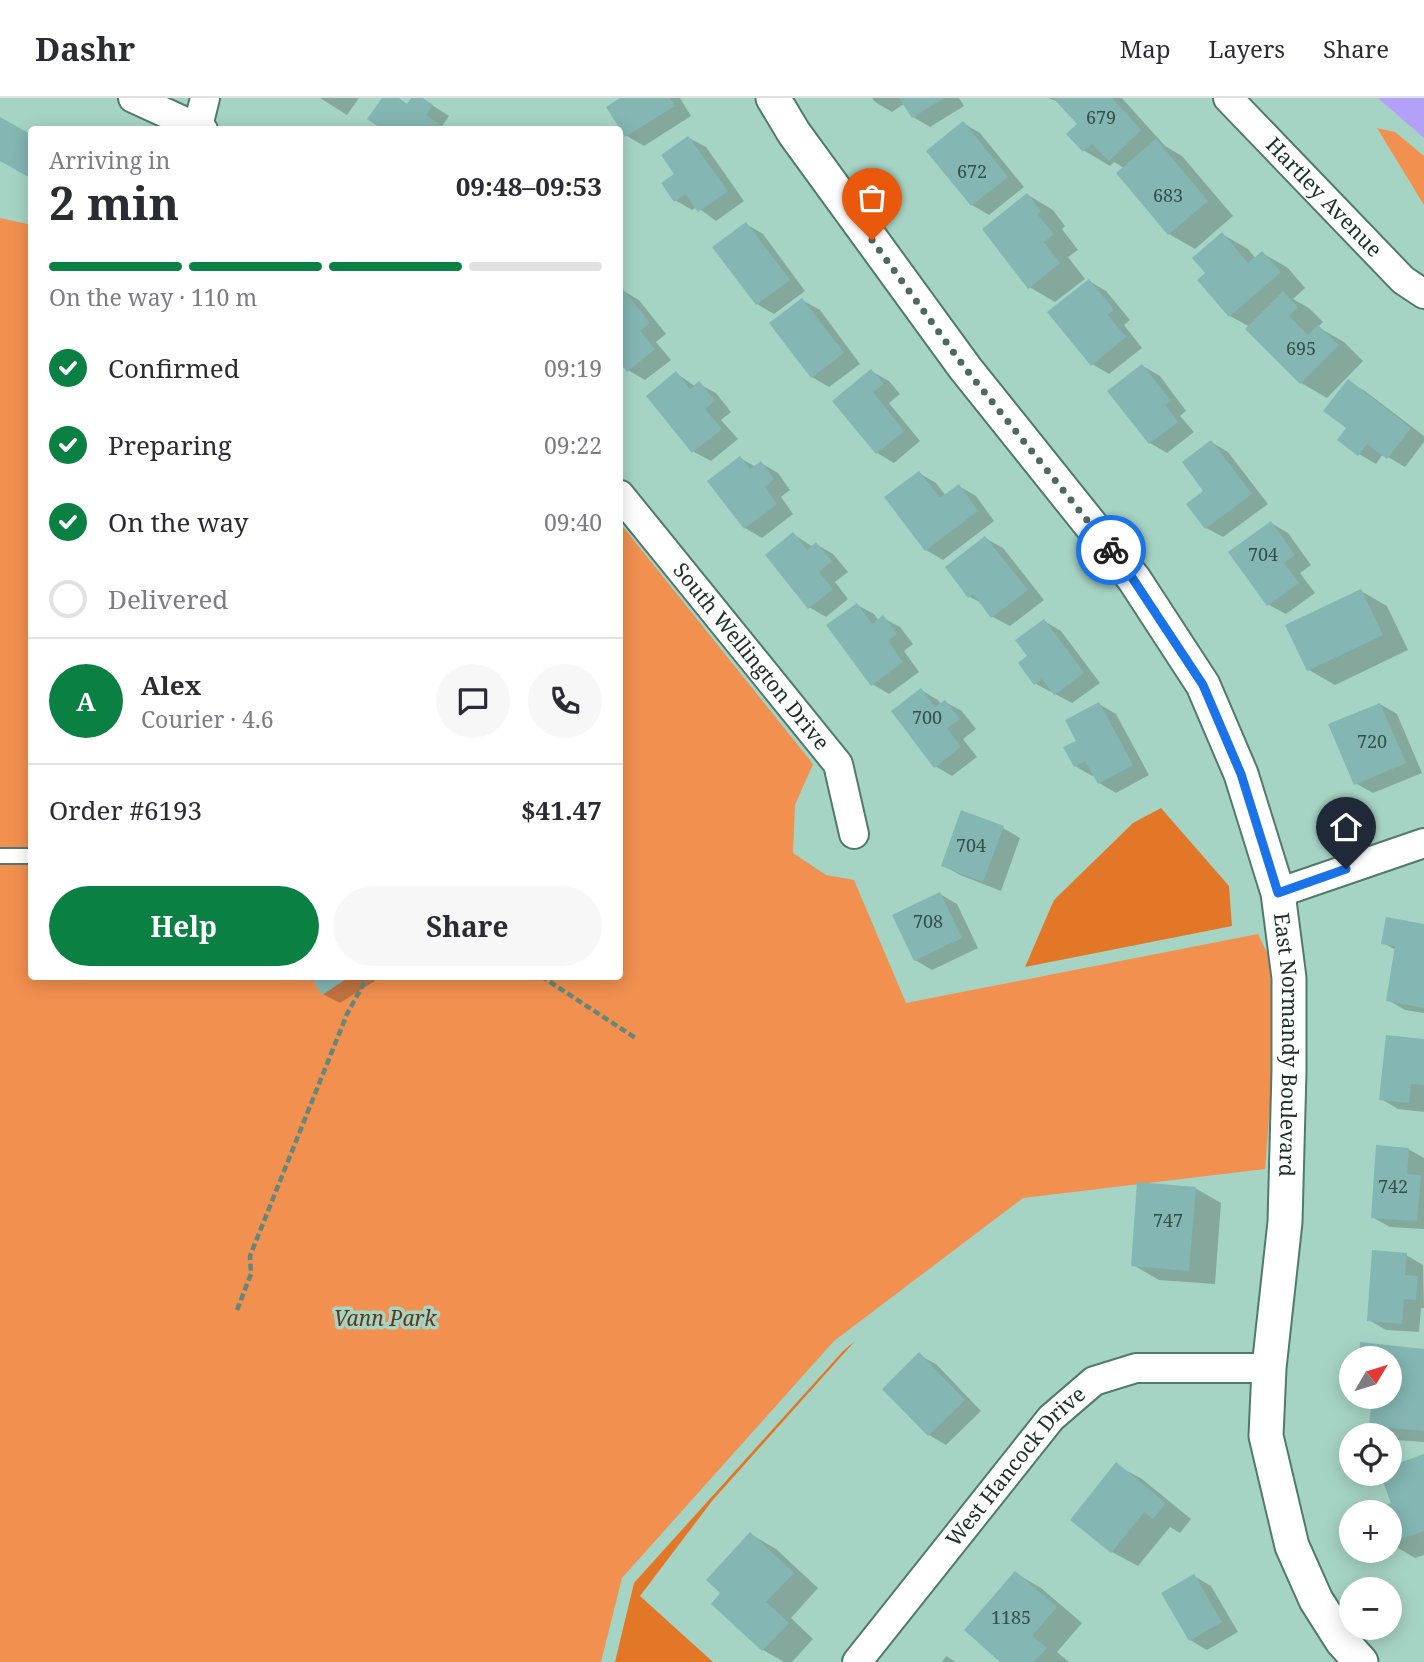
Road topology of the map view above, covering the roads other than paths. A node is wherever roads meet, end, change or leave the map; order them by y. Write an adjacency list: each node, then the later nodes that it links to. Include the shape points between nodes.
1 (133, 98): 5 (street)
2 (205, 98): 6 (street)
3 (773, 98): 13 (street, East Normandy Boulevard, via 794,134 965,368 1133,579 1203,685 1241,774)
4 (1228, 98): 7 (street, Hartley Avenue, via 1403,280)
5 (196, 126)
6 (201, 126)
7 (1424, 294)
8 (623, 499): 9 (street, South Wellington Drive, via 838,764)
9 (854, 834)
10 (1424, 843): 13 (street)
11 (0, 856): 12 (lane)
12 (28, 856)
13 (1278, 893): 14 (street, East Normandy Boulevard, via 1289,978 1289,1071 1285,1222)
14 (1269, 1368): 15 (street, West Hancock Drive, via 1136,1368 1094,1381 1051,1418); 16 (street, East Normandy Boulevard, via 1266,1436 1292,1546 1316,1600)
15 (857, 1662)
16 (1361, 1662)

